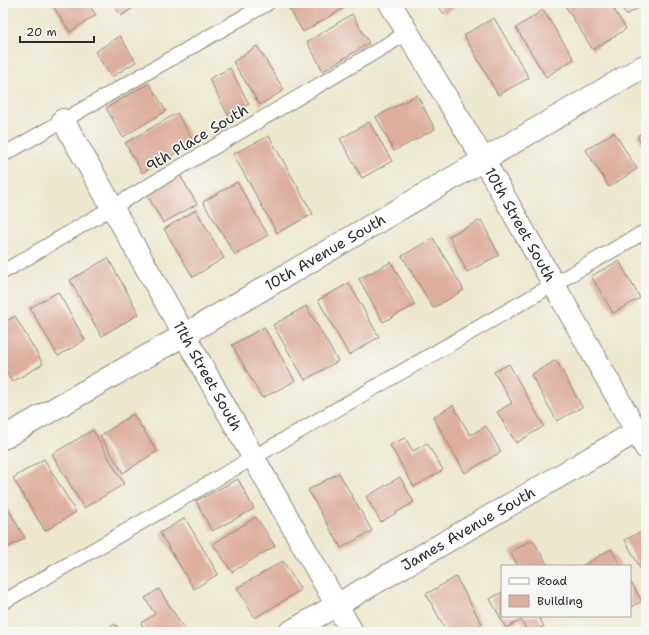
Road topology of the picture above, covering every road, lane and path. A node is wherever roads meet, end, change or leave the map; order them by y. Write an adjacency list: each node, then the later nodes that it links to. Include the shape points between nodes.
1 (268, 3): 5 (lane)
2 (390, 3): 3 (street, 10th Street South)
3 (407, 33): 7 (street, 10th Street South); 8 (lane, 9th Place South)
4 (646, 65): 7 (street, 10th Avenue South)
5 (62, 120): 6 (lane); 8 (street, 11th Street South)
6 (3, 155)
7 (483, 159): 11 (street, 10th Street South); 12 (street, 10th Avenue South)
8 (113, 208): 10 (lane, 9th Place South); 12 (street, 11th Street South)
9 (646, 231): 11 (lane)
10 (3, 272)
11 (554, 285): 13 (street, 10th Street South); 15 (lane)
12 (184, 335): 14 (street, 10th Avenue South); 15 (street, 11th Street South)
13 (643, 435): 17 (street, James Avenue South)
14 (3, 438)
15 (253, 457): 16 (lane); 17 (street, 11th Street South)
16 (3, 602)
17 (337, 605): 18 (street, James Avenue South); 19 (street, 11th Street South)
18 (290, 632)
19 (352, 632)

